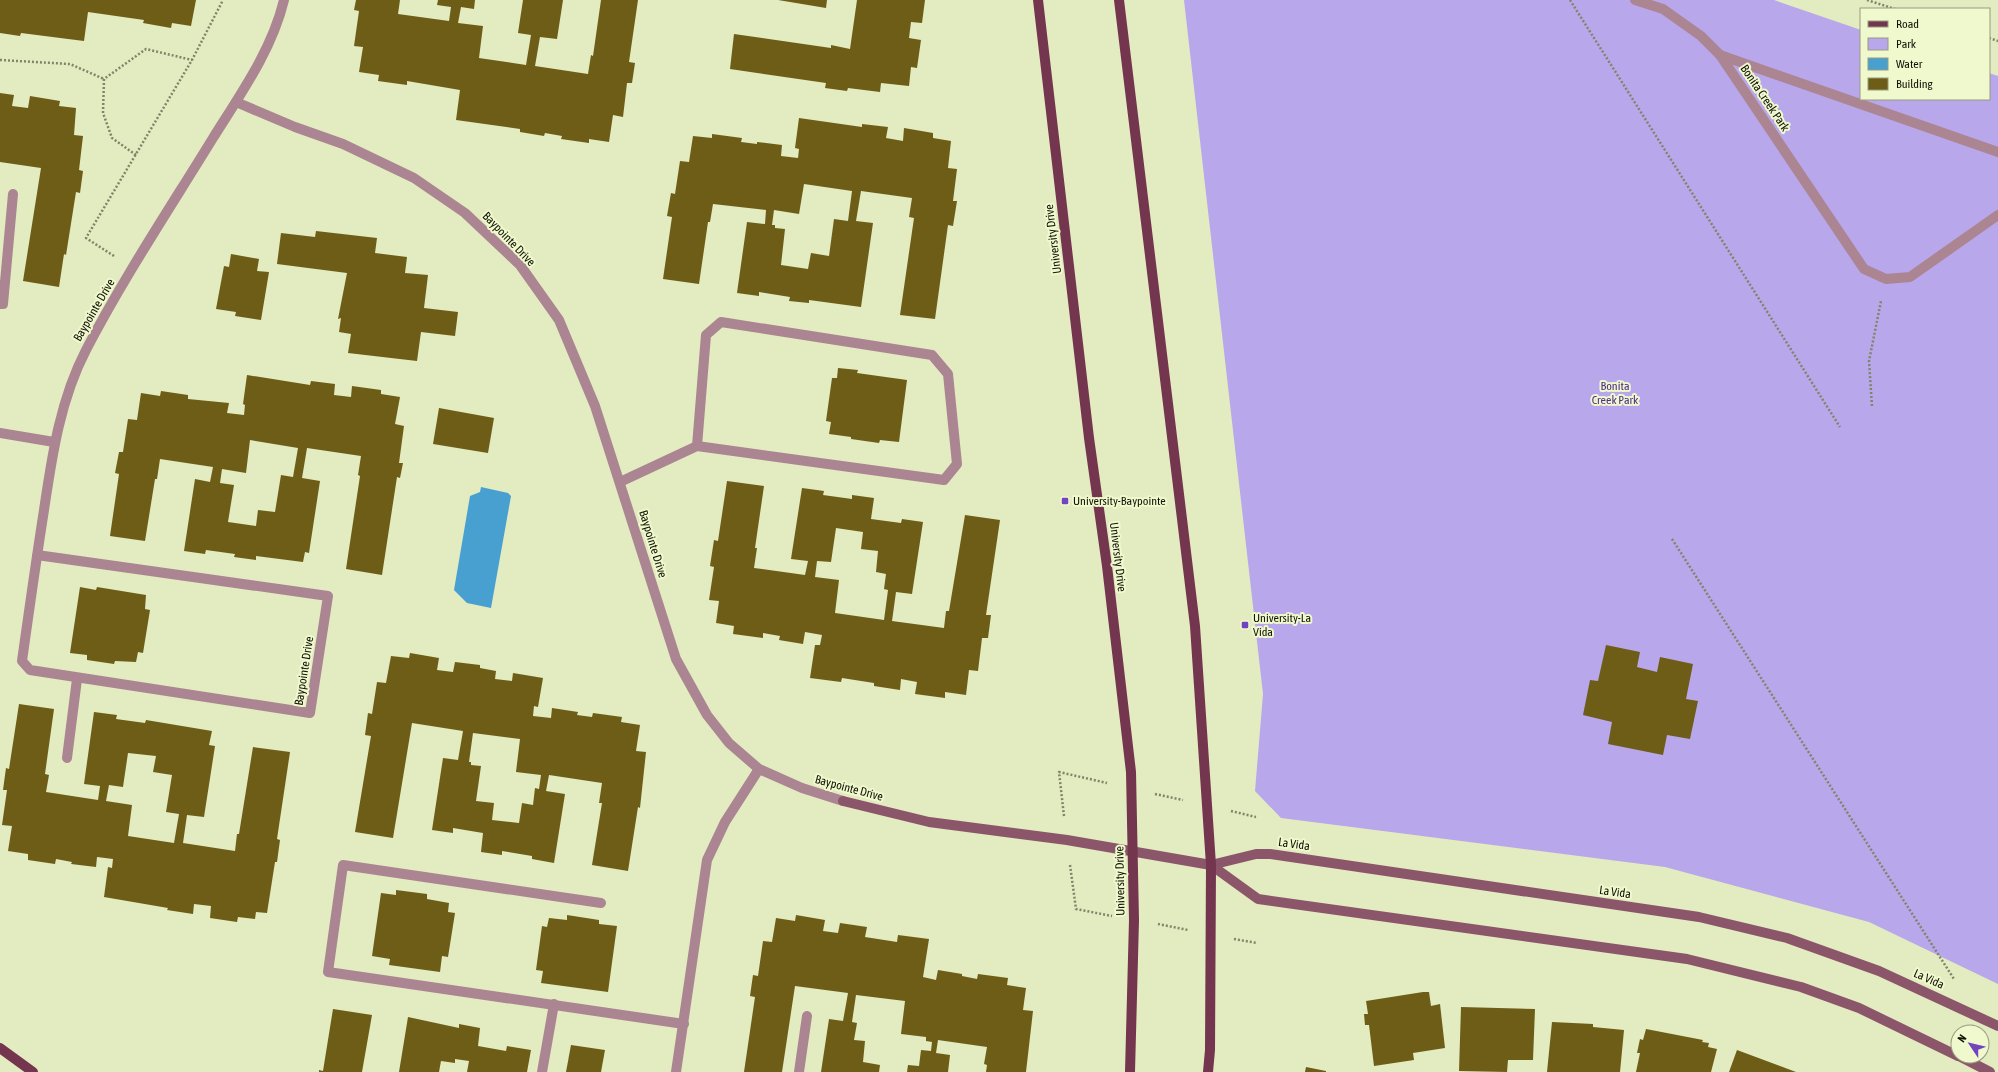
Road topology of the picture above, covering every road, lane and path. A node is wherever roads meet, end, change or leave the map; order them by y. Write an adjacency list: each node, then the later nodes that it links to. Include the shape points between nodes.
1 (223, 0): 11 (path)
2 (284, 0): 13 (lane, Baypointe Drive, via 268,45)
3 (1038, 0): 33 (main road, University Drive, via 1131,772)
4 (1119, 0): 34 (main road, via 1195,626)
5 (1570, 0): 22 (path)
6 (1634, 0): 9 (lane, via 1663,10 1701,36)
7 (1867, 0): 8 (path)
8 (1893, 8)
9 (1720, 56): 14 (lane, Bonita Creek Park); 19 (lane, Bonita Creek Park, via 1864,268)
10 (0, 60): 12 (path, via 70,64)
11 (192, 60): 12 (path, via 146,49); 15 (path)
12 (104, 79): 15 (path, via 102,113 112,138)
13 (236, 102): 18 (lane, Baypointe Drive); 26 (lane, Baypointe Drive, via 343,144 414,178 465,213 520,265 559,320 595,406)
14 (1998, 152)
15 (136, 154): 18 (path, via 86,238)
16 (13, 194): 20 (lane, via 3,304)
17 (1998, 215): 19 (lane, via 1910,277)
18 (132, 269): 24 (lane, Baypointe Drive, via 85,351 65,400)
19 (1886, 279): 21 (path, via 1869,361)
20 (0, 304)
21 (1872, 406)
22 (1840, 428)
23 (0, 433): 24 (lane)
24 (54, 442): 28 (lane, Baypointe Drive)
25 (697, 446): 25 (lane, via 944,480 957,464 948,374 932,355 721,322 706,335); 26 (lane)
26 (620, 482): 31 (lane, Baypointe Drive, via 676,659 707,715 728,743)
27 (1672, 539): 36 (path)
28 (37, 555): 29 (lane, Baypointe Drive, via 22,661 30,670); 29 (lane, Baypointe Drive, via 328,596 310,713)
29 (77, 679): 30 (lane)
30 (67, 758)
31 (759, 770): 32 (lane, Baypointe Drive); 39 (lane, via 724,822 707,860)
32 (843, 801): 33 (street, Baypointe Drive, via 929,822)
33 (1133, 851): 34 (street, La Vida); 48 (main road, University Drive, via 1134,932)
34 (1211, 865): 40 (street, La Vida, via 1256,854 1270,854 1699,917 1787,938 1879,970); 42 (street, La Vida, via 1258,898 1687,959 1801,988 1859,1008); 49 (main road)
35 (601, 903): 37 (lane, via 343,864 328,972)
36 (1956, 982)
37 (554, 1004): 39 (lane); 45 (lane)
38 (808, 1016): 47 (lane)
39 (684, 1024): 46 (lane)
40 (1998, 1026)
41 (0, 1048): 44 (main road)
42 (1950, 1052)
43 (1974, 1064): 50 (street, La Vida)
44 (33, 1072)
45 (542, 1072)
46 (676, 1072)
47 (799, 1072)
48 (1130, 1072)
49 (1208, 1072)
50 (1990, 1072)

